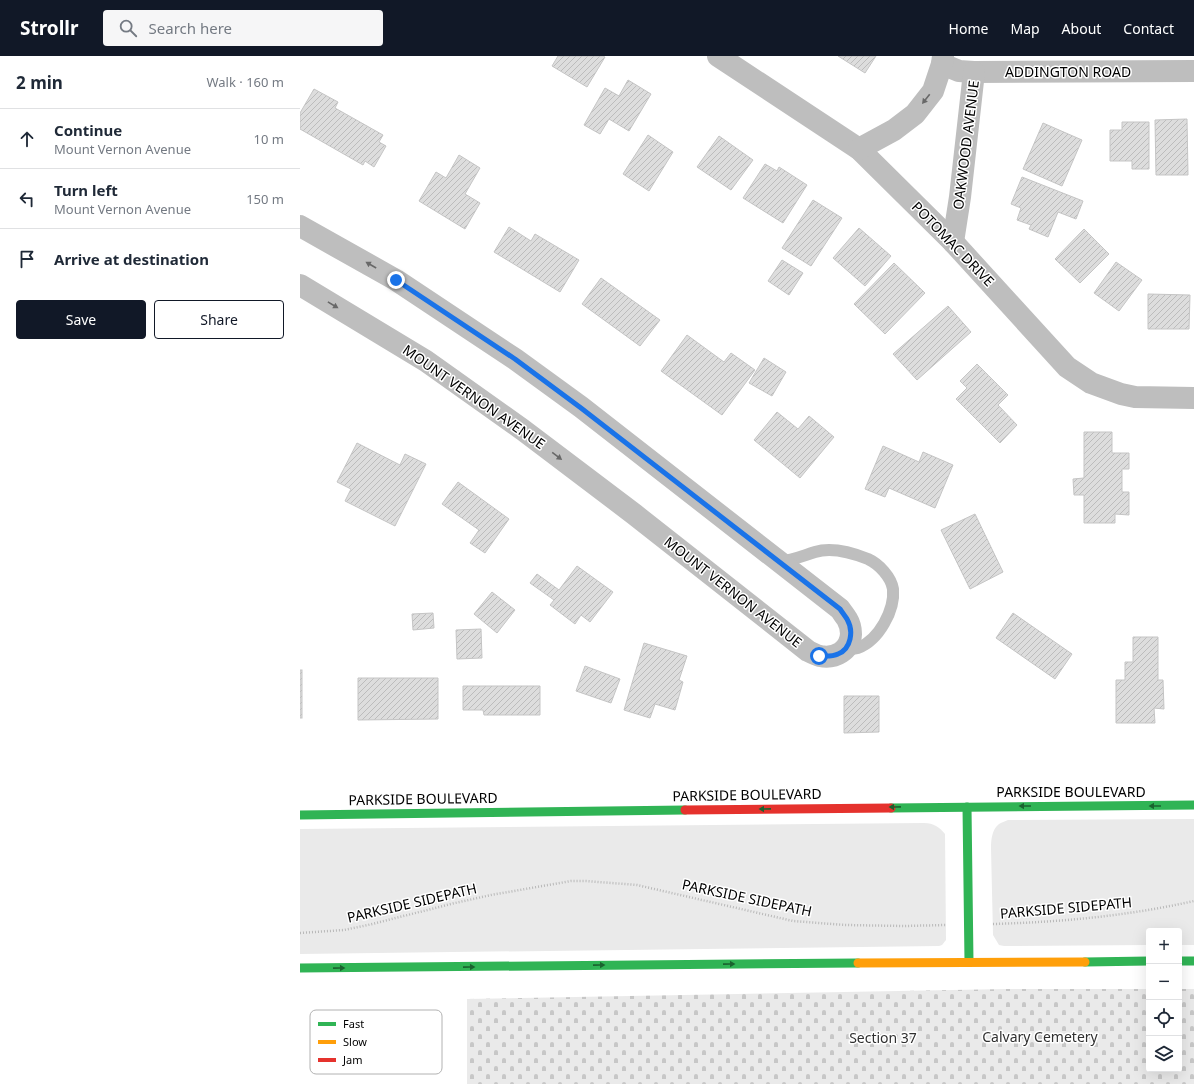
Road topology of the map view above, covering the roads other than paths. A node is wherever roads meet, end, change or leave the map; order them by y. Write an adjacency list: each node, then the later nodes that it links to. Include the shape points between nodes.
1 (718, 56): 5 (street, POTOMAC DRIVE)
2 (943, 60): 4 (street, ADDINGTON ROAD, via 959,70); 5 (street, one-way to 5, via 933,91 915,114 894,130)
3 (1194, 71): 4 (street, ADDINGTON ROAD)
4 (974, 72): 7 (street, OAKWOOD AVENUE)
5 (859, 149): 7 (street, POTOMAC DRIVE)
6 (300, 226): 10 (street, one-way to 6, via 515,359 396,280)
7 (953, 242): 9 (street, POTOMAC DRIVE, via 1066,366 1091,383 1135,397)
8 (300, 286): 11 (street, MOUNT VERNON AVENUE, one-way to 11, via 426,361 523,430 808,651 819,656 829,656)
9 (1194, 398)
10 (778, 561): 11 (street, via 840,609 851,628); 11 (lane, via 794,560 816,552 845,552 870,560 889,577 893,587 893,600 881,630 870,641 857,648)
11 (846, 649)
12 (1194, 805): 13 (street, PARKSIDE BOULEVARD, one-way to 13)
13 (967, 807): 14 (street, PARKSIDE BOULEVARD, one-way to 14); 18 (street)
14 (300, 815)
15 (1194, 960): 17 (street)
16 (1146, 961): 18 (street)
17 (1182, 961)
18 (969, 962): 19 (street, one-way to 18)
19 (300, 968)

